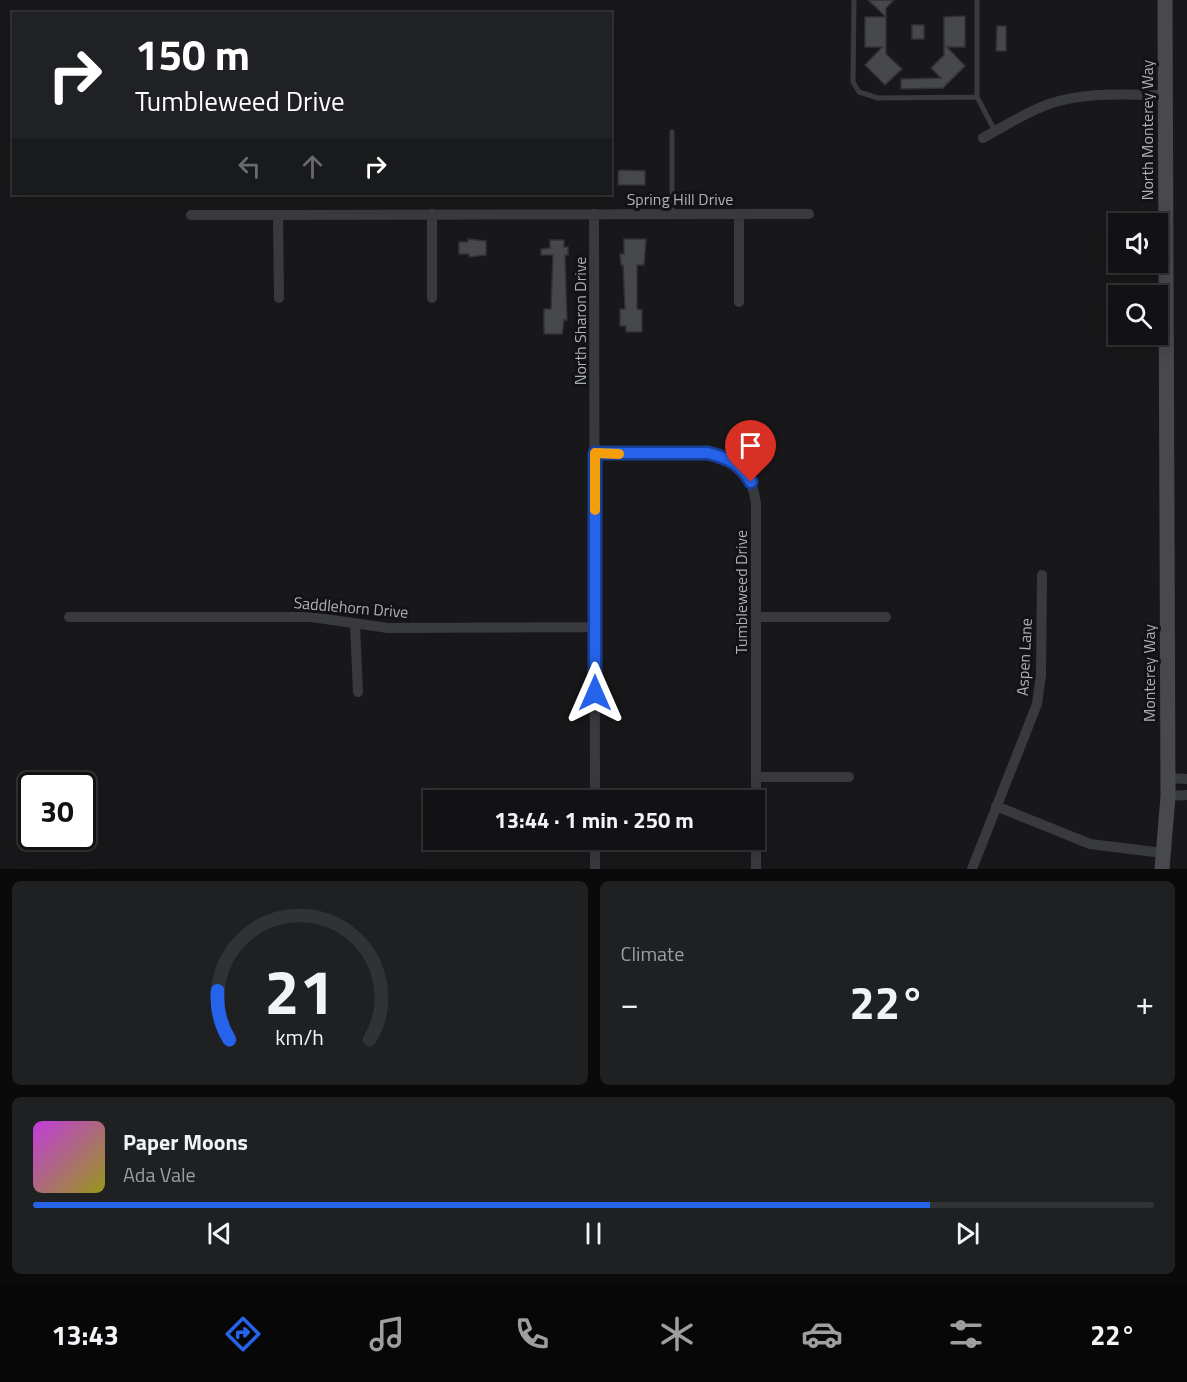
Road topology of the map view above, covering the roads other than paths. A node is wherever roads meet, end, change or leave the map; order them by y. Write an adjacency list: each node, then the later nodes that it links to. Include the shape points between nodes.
1 (854, 0): 5 (lane, via 854,82 859,92 878,98)
2 (977, 0): 5 (lane)
3 (1165, 0): 4 (street, North Monterey Way)
4 (1165, 95): 6 (street, via 1068,99 1034,110); 20 (street, North Monterey Way)
5 (977, 98): 6 (lane)
6 (996, 131): 8 (street)
7 (672, 132): 11 (lane)
8 (983, 138)
9 (432, 214): 10 (street, Spring Hill Drive); 15 (street, Spring Hill Drive); 17 (street)
10 (594, 214): 11 (street, Spring Hill Drive); 19 (street, North Sharon Drive)
11 (672, 214): 12 (street, Spring Hill Drive)
12 (739, 214): 13 (street, Spring Hill Drive); 18 (street)
13 (809, 214)
14 (191, 215): 15 (street, Spring Hill Drive)
15 (278, 215): 16 (street)
16 (279, 298)
17 (432, 298)
18 (739, 302)
19 (595, 453): 23 (street, Tumbleweed Drive, via 708,453 732,461 745,472 756,503); 26 (street, North Sharon Drive)
20 (1166, 476): 30 (street, Monterey Way)
21 (1042, 575): 35 (street, Aspen Lane, via 1037,704)
22 (69, 617): 25 (street, Saddlehorn Drive, via 311,617)
23 (756, 617): 24 (street); 28 (street, Tumbleweed Drive)
24 (886, 617)
25 (355, 624): 26 (street, Saddlehorn Drive, via 388,628); 27 (street)
26 (594, 627): 32 (street, North Sharon Drive)
27 (358, 692)
28 (756, 777): 29 (street); 39 (street, Tumbleweed Drive)
29 (849, 777)
30 (1168, 778): 31 (street); 34 (street, Monterey Way)
31 (1187, 779)
32 (595, 790)
33 (1187, 795): 34 (street)
34 (1168, 796): 37 (street, Monterey Way)
35 (996, 806): 37 (street, via 1090,844); 40 (street, Aspen Lane)
36 (595, 850): 38 (street)
37 (1163, 853): 41 (street, Monterey Way)
38 (595, 869)
39 (756, 869)
40 (972, 869)
41 (1162, 869)

